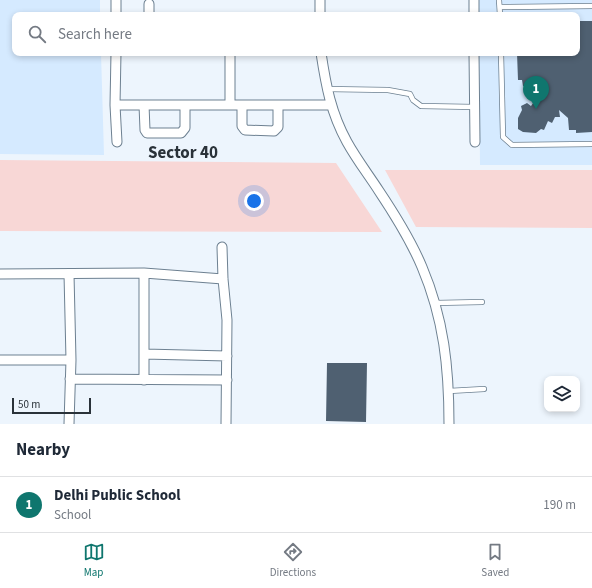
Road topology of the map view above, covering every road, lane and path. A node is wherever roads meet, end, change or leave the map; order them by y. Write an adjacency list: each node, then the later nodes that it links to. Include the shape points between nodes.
1 (116, 0): 8 (street)
2 (320, 0): 10 (street)
3 (474, 0): 11 (street)
4 (499, 0): 7 (lane)
5 (149, 4): 9 (street)
6 (592, 6): 7 (lane)
7 (500, 7): 12 (lane)
8 (116, 12)
9 (149, 12)
10 (320, 12)
11 (474, 12)
12 (500, 12)
13 (116, 56): 19 (street)
14 (230, 56): 22 (street)
15 (322, 56): 18 (street)
16 (474, 56): 26 (street)
17 (501, 56): 29 (lane, via 503,137 512,145)
18 (327, 89): 25 (street); 26 (lane, via 388,90 410,94 421,106)
19 (115, 105): 20 (street); 27 (street)
20 (144, 105): 21 (street); 21 (street, via 147,132 181,133 185,128)
21 (185, 105): 22 (street)
22 (230, 105): 23 (street)
23 (242, 105): 24 (street); 24 (street, via 242,126 245,130 274,131 278,127)
24 (278, 105): 25 (street)
25 (331, 105): 36 (street, via 347,142 404,232 422,266)
26 (475, 107): 28 (street)
27 (117, 142)
28 (475, 142)
29 (592, 144)
30 (222, 247): 34 (street)
31 (144, 273): 33 (street); 34 (street); 37 (street)
32 (0, 274): 33 (street)
33 (69, 274): 40 (street)
34 (223, 280): 38 (street)
35 (482, 302): 36 (lane)
36 (435, 303): 45 (street, via 444,344)
37 (144, 354): 38 (street); 42 (street)
38 (227, 356): 43 (street)
39 (0, 360): 40 (street)
40 (70, 360): 41 (street)
41 (70, 379): 42 (street); 46 (street)
42 (144, 380): 43 (street)
43 (226, 380): 47 (street)
44 (484, 389): 45 (lane)
45 (449, 391): 48 (street)
46 (69, 424)
47 (226, 424)
48 (448, 424)

